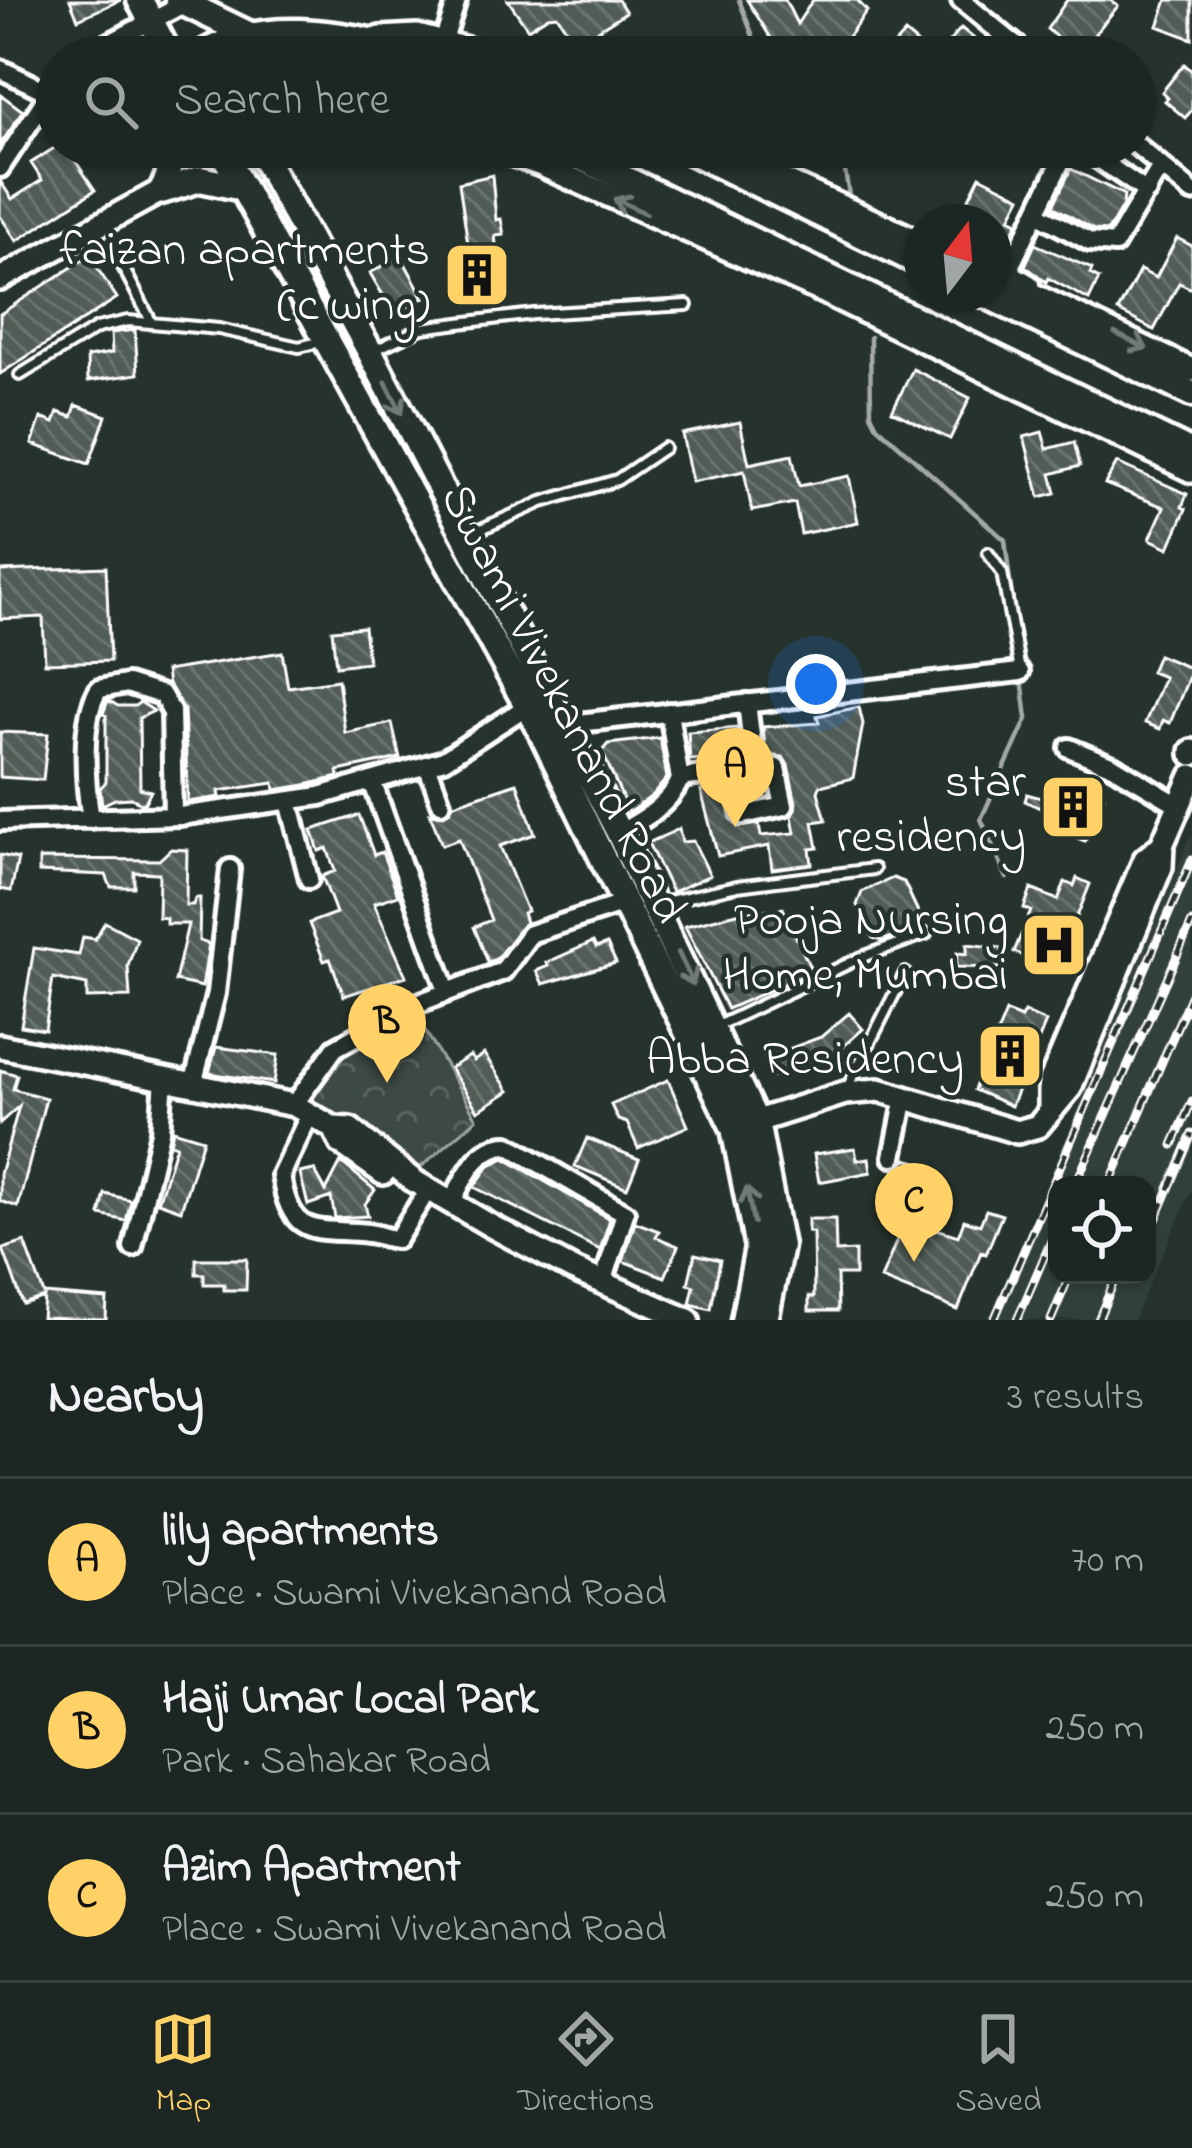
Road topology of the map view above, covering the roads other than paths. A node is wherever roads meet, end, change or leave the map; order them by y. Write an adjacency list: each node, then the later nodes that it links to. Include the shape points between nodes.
1 (457, 0): 9 (street)
2 (962, 0): 10 (street)
3 (176, 2): 4 (street); 5 (main road); 7 (main road)
4 (145, 10): 6 (street)
5 (252, 35): 8 (main road)
6 (111, 36)
7 (194, 36)
8 (337, 36)
9 (447, 36)
10 (1005, 36)
11 (0, 69): 12 (street)
12 (36, 83)
13 (36, 116): 16 (street)
14 (1156, 162): 15 (street)
15 (1161, 166): 28 (street); 29 (street)
16 (0, 167)
17 (166, 168): 27 (street)
18 (232, 168): 26 (main road, Swami Vivekanand Road)
19 (269, 168): 41 (main road, Swami Vivekanand Road)
20 (548, 168): 47 (street, one-way to 20, via 826,292)
21 (602, 168): 46 (main road)
22 (725, 168): 33 (main road)
23 (756, 168): 31 (street)
24 (1058, 168): 30 (street)
25 (1112, 168): 28 (street)
26 (243, 188): 27 (main road, via 200,178); 40 (main road, Swami Vivekanand Road)
27 (161, 190): 34 (street)
28 (1147, 191): 30 (street, via 1115,244 1090,242)
29 (1192, 192)
30 (1036, 213): 38 (street, via 1012,274)
31 (904, 235)
32 (113, 248): 39 (lane)
33 (904, 255)
34 (0, 279)
35 (1012, 285): 42 (street, one-way to 42)
36 (687, 305): 41 (lane, via 422,328)
37 (1012, 307): 44 (main road)
38 (1085, 309)
39 (152, 324): 40 (lane, via 299,347); 43 (lane, via 97,328)
40 (326, 340): 51 (main road, Swami Vivekanand Road)
41 (370, 352): 48 (main road, Swami Vivekanand Road, one-way to 48)
42 (1192, 370)
43 (20, 375)
44 (1192, 394)
45 (664, 448): 48 (lane, via 617,480)
46 (1192, 453)
47 (1192, 471)
48 (465, 536): 51 (main road, Swami Vivekanand Road)
49 (988, 553): 50 (lane, via 1002,573)
50 (1020, 672): 52 (street)
51 (537, 700): 54 (main road, Swami Vivekanand Road); 56 (street)
52 (747, 703): 53 (street); 57 (street)
53 (669, 712): 54 (street); 60 (street)
54 (551, 726): 68 (main road, Swami Vivekanand Road); 72 (main road, Swami Vivekanand Road)
55 (1069, 748): 64 (street)
56 (427, 764): 61 (street); 63 (street)
57 (755, 769): 58 (street); 58 (street, via 779,771 782,809 743,815)
58 (733, 772): 60 (street)
59 (1192, 776): 64 (street)
60 (680, 780): 68 (street, via 673,795)
61 (372, 781): 62 (street); 76 (street)
62 (289, 801): 65 (street); 71 (street)
63 (441, 803)
64 (1180, 806): 82 (street, via 1162,845 1145,859 1070,1088 1038,1126 1017,1132)
65 (173, 816): 66 (street); 66 (street, via 170,711 162,695 127,684 99,689 90,703)
66 (91, 819): 67 (street)
67 (0, 821)
68 (620, 833): 73 (main road, Swami Vivekanand Road)
69 (230, 868): 80 (street, via 216,993)
70 (874, 869): 73 (lane)
71 (309, 878)
72 (625, 903): 76 (street, via 530,934 503,971); 84 (main road, Swami Vivekanand Road)
73 (656, 904): 77 (main road, Swami Vivekanand Road, one-way to 77)
74 (926, 934): 77 (lane)
75 (905, 973): 81 (lane)
76 (446, 992): 83 (street, via 335,1048)
77 (712, 1028): 84 (main road, Swami Vivekanand Road)
78 (0, 1046): 79 (street)
79 (164, 1079): 80 (street); 90 (street)
80 (193, 1085): 83 (street)
81 (845, 1093): 82 (street); 84 (street)
82 (905, 1097): 86 (street)
83 (302, 1110): 85 (street); 87 (street, via 281,1175 303,1224 398,1239)
84 (745, 1125): 94 (main road, Swami Vivekanand Road, one-way to 84, via 758,1248); 95 (main road, Swami Vivekanand Road, via 780,1246)
85 (334, 1128): 87 (street, via 341,1143); 88 (street, via 350,1129)
86 (893, 1157)
87 (421, 1201): 89 (street)
88 (451, 1203): 89 (street); 91 (street, via 483,1154 508,1145 625,1213)
89 (488, 1231): 91 (street)
90 (134, 1247)
91 (600, 1289): 92 (street); 93 (street)
92 (651, 1320)
93 (688, 1320)
94 (744, 1320)
95 (765, 1320)

